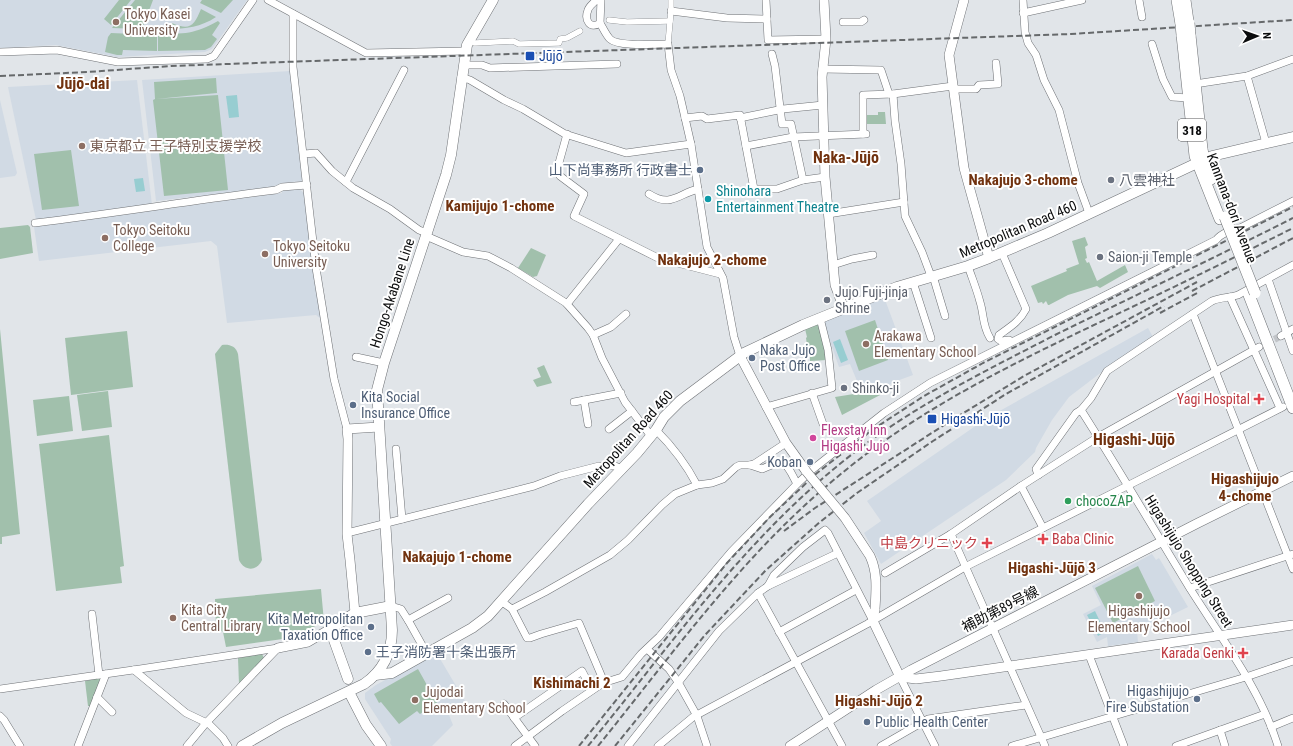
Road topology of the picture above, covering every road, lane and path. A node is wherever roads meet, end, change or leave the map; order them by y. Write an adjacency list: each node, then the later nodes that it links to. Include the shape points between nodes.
1 (253, 0): 33 (street, via 214,56 207,59 118,62 57,50)
2 (268, 0): 17 (street)
3 (493, 0): 32 (main road, Hongo-Akabane Line)
4 (596, 0): 24 (street, via 588,9 586,21 592,25)
5 (601, 0): 24 (street)
6 (671, 0): 15 (street)
7 (766, 0): 19 (street)
8 (824, 0): 28 (street)
9 (964, 0): 44 (street, via 949,53)
10 (1023, 0): 16 (street)
11 (1082, 0): 16 (street)
12 (1139, 0): 18 (street)
13 (1177, 0): 25 (main road, 318)
14 (1185, 0): 25 (main road, 318)
15 (671, 11): 19 (street, via 727,18); 22 (street)
16 (1024, 13): 68 (street, via 1028,43 1036,55 1047,87 1059,110)
17 (293, 14): 32 (street, via 366,53); 58 (street, via 293,66)
18 (1142, 17)
19 (767, 19): 28 (street, via 768,40)
20 (609, 20): 22 (street)
21 (864, 20): 23 (street)
22 (670, 21): 30 (street)
23 (843, 22)
24 (600, 23): 30 (street, via 614,42)
25 (1185, 23): 27 (main road, 318, bridge)
26 (580, 31): 29 (street, via 560,39 559,43)
27 (1186, 35): 43 (main road, Kannana-dori Avenue / 318); 46 (main road, Kannana-dori Avenue / 318)
28 (826, 39): 39 (street)
29 (475, 43)
30 (668, 44): 49 (street, via 671,70)
31 (1152, 44): 46 (street, via 1162,79 1172,97)
32 (465, 51): 38 (main road, Hongo-Akabane Line)
33 (0, 52)
34 (772, 54): 48 (street, via 776,66)
35 (1293, 59): 41 (street)
36 (996, 63): 44 (street, via 998,84 979,85 976,89)
37 (617, 64): 38 (street, via 490,68 482,65)
38 (463, 65): 42 (main road, Hongo-Akabane Line)
39 (822, 69): 45 (street, via 881,70); 47 (street)
40 (404, 70): 62 (street)
41 (1248, 76): 43 (street); 55 (street)
42 (461, 77): 51 (street, via 524,108); 71 (main road, Hongo-Akabane Line, via 449,165)
43 (1195, 84): 59 (main road, Kannana-dori Avenue / 318)
44 (953, 88): 45 (street); 75 (street, via 964,168)
45 (891, 94): 52 (street, via 863,95 865,134); 67 (street)
46 (1189, 98): 59 (main road, Kannana-dori Avenue / 318, via 1195,156)
47 (823, 105): 48 (street); 52 (street)
48 (781, 109): 50 (street); 53 (street, via 782,124 791,124)
49 (685, 118): 50 (street, via 702,116 707,119 740,115); 56 (street)
50 (740, 118): 57 (street)
51 (567, 134): 56 (street, via 626,153); 72 (street, via 557,170 560,176 584,194 574,216)
52 (824, 135): 53 (street); 60 (street)
53 (793, 137): 57 (street); 61 (street)
54 (1293, 137): 55 (main road, Metropolitan Road 460)
55 (1266, 143): 59 (main road, Metropolitan Road 460)
56 (691, 144): 64 (street)
57 (746, 146): 61 (street, via 754,189 777,189)
58 (304, 154): 62 (street, via 316,153); 63 (street)
59 (1201, 161): 68 (main road, Metropolitan Road 460); 83 (main road, 318, bridge)
60 (825, 177): 61 (street); 69 (street)
61 (802, 180)
62 (346, 182): 71 (street)
63 (307, 185): 70 (street); 114 (street, via 324,324 334,379)
64 (698, 188): 65 (street, via 670,200 659,200); 79 (street, via 707,247)
65 (649, 194)
66 (1293, 201): 95 (street, via 1240,228 1220,235 1216,240)
67 (904, 202): 69 (street); 80 (street, via 905,216)
68 (1089, 213): 73 (main road, Metropolitan Road 460)
69 (828, 214): 76 (street)
70 (35, 223)
71 (426, 234): 85 (street, via 465,252 488,256); 100 (main road, Hongo-Akabane Line)
72 (619, 239): 79 (street, via 658,258); 85 (street)
73 (1002, 253): 75 (main road, Metropolitan Road 460); 95 (street, via 1026,309 1016,323 999,335 998,339 1001,341)
74 (873, 255): 76 (street, via 852,258)
75 (989, 258): 78 (main road, Metropolitan Road 460)
76 (833, 265): 86 (street, via 835,285)
77 (1293, 265): 81 (street)
78 (968, 266): 80 (main road, Metropolitan Road 460); 94 (street)
79 (720, 274): 98 (street)
80 (932, 276): 82 (main road, Metropolitan Road 460); 89 (street)
81 (1268, 279): 84 (street); 91 (street)
82 (912, 282): 86 (main road, Metropolitan Road 460); 93 (street)
83 (1252, 294): 102 (main road, 318); 108 (main road, 318)
84 (1230, 297): 88 (street, via 1218,299); 96 (street)
85 (567, 304): 92 (street)
86 (844, 309): 90 (main road, Metropolitan Road 460)
87 (626, 314): 92 (street, via 611,328)
88 (1193, 314): 101 (street); 109 (street, via 1107,371)
89 (945, 316)
90 (820, 318): 98 (main road, Metropolitan Road 460, via 768,340); 103 (street, via 828,350 832,388)
91 (1287, 332): 97 (street)
92 (593, 335): 104 (street)
93 (931, 338)
94 (990, 338)
95 (1018, 338): 125 (street, via 909,396 864,428)
96 (1256, 349): 101 (street); 108 (street)
97 (1293, 351)
98 (740, 356): 107 (street); 117 (main road, Metropolitan Road 460, via 680,400)
99 (356, 357): 100 (street)
100 (384, 363): 113 (main road, Hongo-Akabane Line, via 377,390)
101 (1216, 372): 116 (street); 118 (street)
102 (1293, 392)
103 (812, 393): 107 (street); 112 (street)
104 (621, 394): 105 (street); 110 (street)
105 (584, 400): 106 (street); 111 (street)
106 (574, 402)
107 (766, 407): 119 (street)
108 (1285, 408): 116 (street)
109 (1081, 410): 118 (street, Higashijujo Shopping Street); 123 (street, via 1076,413 1036,469)
110 (632, 411): 115 (street); 117 (street)
111 (588, 424)
112 (823, 424)
113 (379, 427): 114 (street); 131 (main road, Hongo-Akabane Line)
114 (347, 429): 133 (street)
115 (609, 429)
116 (1238, 429): 128 (street); 129 (street)
117 (653, 433): 122 (main road, Metropolitan Road 460); 126 (street, via 680,457)
118 (1098, 438): 123 (street); 128 (street, Higashijujo Shopping Street)
119 (786, 442): 121 (street); 152 (street, bridge, via 845,518 873,562 876,576)
120 (396, 449): 130 (street)
121 (750, 465): 125 (street, via 762,469 777,462 783,463 788,466); 126 (street, via 736,467 723,480)
122 (622, 469): 130 (street, via 615,466 599,466 534,486); 146 (main road, Metropolitan Road 460)
123 (1038, 475): 127 (street)
124 (1293, 476): 129 (street, 補助第89号線)
125 (797, 484): 159 (street, via 731,552)
126 (696, 485): 148 (street, via 669,498 628,540 605,559)
127 (1021, 486): 132 (street); 134 (street)
128 (1127, 486): 132 (street); 135 (street, Higashijujo Shopping Street)
129 (1263, 491): 135 (street, 補助第89号線); 137 (street)
130 (402, 519): 131 (street)
131 (385, 524): 133 (street); 147 (main road, Hongo-Akabane Line)
132 (1043, 528): 138 (street)
133 (347, 533): 149 (street)
134 (951, 534): 138 (street); 140 (street)
135 (1162, 542): 142 (street, Higashijujo Shopping Street); 154 (street, 補助第89号線)
136 (838, 553): 141 (street); 141 (street, via 825,530 774,575); 143 (street)
137 (1290, 555): 139 (street); 142 (street)
138 (965, 566): 152 (street); 154 (street)
139 (1293, 569)
140 (886, 573)
141 (768, 586): 144 (street)
142 (1190, 588): 157 (street, Higashijujo Shopping Street)
143 (856, 590): 152 (street); 156 (street)
144 (758, 593): 156 (street); 172 (street, via 719,631)
145 (448, 598): 151 (street)
146 (502, 602): 148 (street); 160 (main road, Metropolitan Road 460, via 480,622)
147 (391, 606): 149 (main road); 151 (street, via 401,609); 167 (main road, Hongo-Akabane Line, via 392,642 386,660)
148 (512, 609): 171 (street, via 527,638 579,623)
149 (355, 613): 155 (main road)
150 (92, 614): 166 (street)
151 (408, 620): 160 (street)
152 (873, 621): 163 (street); 168 (street)
153 (1293, 625): 157 (street)
154 (993, 628): 164 (street); 168 (street, 補助第89号線)
155 (330, 629): 158 (street, via 308,642); 170 (main road)
156 (779, 632): 163 (street)
157 (1220, 635): 161 (street); 169 (street, Higashijujo Shopping Street)
158 (278, 648): 165 (street); 188 (street)
159 (647, 648): 171 (street, via 622,676); 172 (street, via 669,669)
160 (427, 654): 167 (main road, Metropolitan Road 460, via 392,673)
161 (1089, 655): 164 (street); 181 (street)
162 (1293, 661): 169 (street)
163 (796, 663): 183 (street); 186 (street)
164 (1010, 667): 168 (street, via 916,679); 178 (street)
165 (134, 670): 166 (street); 188 (street, via 186,713)
166 (103, 675): 173 (street); 176 (street)
167 (375, 675): 175 (main road, Hongo-Akabane Line)
168 (900, 677): 186 (street, 補助第89号線); 187 (street)
169 (1246, 677): 180 (street, Higashijujo Shopping Street); 181 (street)
170 (348, 680)
171 (604, 682): 174 (street)
172 (678, 682): 183 (street); 201 (street)
173 (0, 689)
174 (592, 690): 184 (street, via 582,671); 191 (street)
175 (349, 692): 197 (main road, Hongo-Akabane Line, via 282,723); 198 (main road, via 366,725)
176 (97, 697): 179 (street); 194 (street)
177 (504, 704): 184 (street)
178 (1026, 704): 187 (street); 192 (street)
179 (112, 712)
180 (1265, 714): 189 (street, Higashijujo Shopping Street); 190 (street)
181 (1113, 715): 192 (street); 210 (street)
182 (0, 716): 193 (street)
183 (697, 716): 202 (street); 203 (street)
184 (514, 718): 191 (street)
185 (1293, 718): 189 (street)
186 (828, 721): 204 (street, 補助第89号線); 205 (street)
187 (922, 722): 206 (street); 207 (street)
188 (206, 723): 195 (street); 196 (street)
189 (1271, 727): 213 (street, Higashijujo Shopping Street)
190 (1220, 730): 211 (street); 212 (street)
191 (527, 736): 199 (street); 200 (street)
192 (1042, 738): 208 (street); 209 (street)
193 (20, 746)
194 (78, 746)
195 (187, 746)
196 (228, 746)
197 (242, 746)
198 (381, 746)
199 (515, 746)
200 (535, 746)
201 (628, 746)
202 (658, 746)
203 (707, 746)
204 (790, 746)
205 (842, 746)
206 (881, 746)
207 (935, 746)
208 (1012, 746)
209 (1045, 746)
210 (1124, 746)
211 (1176, 746)
212 (1225, 746)
213 (1278, 746)

